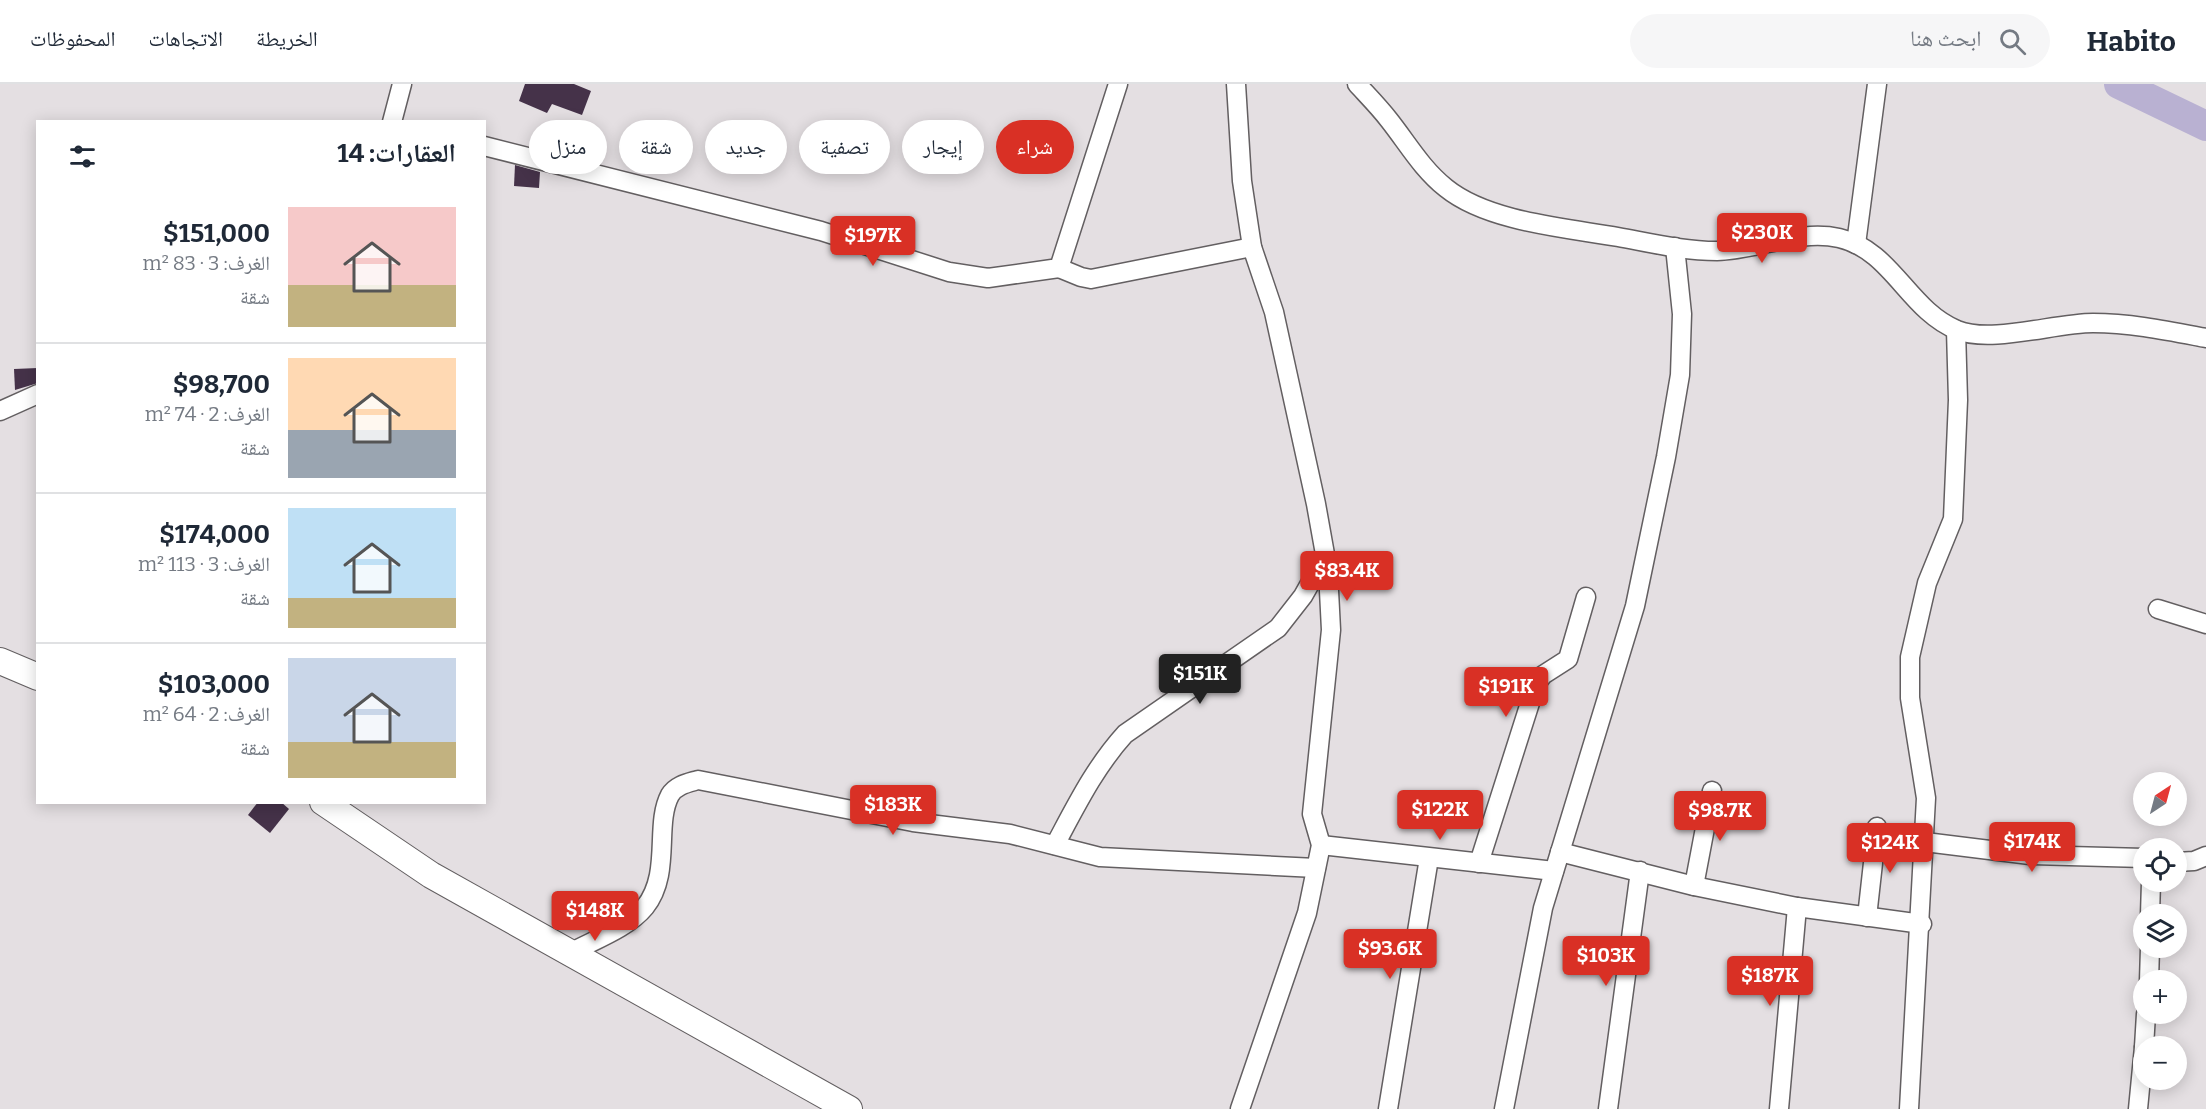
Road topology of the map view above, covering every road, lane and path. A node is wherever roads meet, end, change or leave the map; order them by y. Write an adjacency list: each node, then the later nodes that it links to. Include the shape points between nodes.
1 (402, 84): 6 (street)
2 (1118, 84): 11 (street)
3 (1236, 84): 9 (street, via 1242,181)
4 (1357, 84): 10 (street, via 1389,120 1418,162 1447,189 1471,203 1503,215)
5 (1877, 84): 8 (street)
6 (393, 120)
7 (486, 147): 11 (street, via 821,231 949,272 988,278)
8 (1856, 244): 10 (street, via 1816,235 1751,249); 12 (street, via 1883,262 1932,315)
9 (1252, 247): 11 (street, via 1091,279); 16 (street, via 1274,312)
10 (1675, 247): 28 (street, via 1682,314 1680,375 1666,457 1635,606)
11 (1059, 268)
12 (1956, 330): 13 (street, via 1975,335 2092,323 2147,327); 25 (street, via 1958,400 1953,519 1927,583 1910,657 1910,698 1926,798)
13 (2206, 338)
14 (36, 395): 15 (street)
15 (0, 411)
16 (1325, 557): 26 (street, via 1303,596 1278,628 1125,734 1108,752); 27 (street, via 1331,630 1312,814)
17 (1586, 597): 33 (street, via 1568,659 1536,684)
18 (2158, 609): 19 (street)
19 (2206, 624)
20 (0, 661): 21 (street)
21 (36, 677)
22 (1712, 791): 37 (street)
23 (326, 804): 41 (street, via 431,875)
24 (1877, 827): 39 (street)
25 (1925, 842): 31 (street, via 2030,855); 40 (street)
26 (1054, 844): 34 (street, via 1100,857); 41 (street, via 1010,834 913,822 698,780 682,784 670,794 661,866 645,908)
27 (1321, 845): 30 (street); 34 (street)
28 (1560, 852): 35 (street); 36 (street)
29 (2206, 856): 32 (street)
30 (1429, 858): 33 (street); 45 (street)
31 (2133, 858)
32 (2187, 861)
33 (1479, 863): 35 (street)
34 (1316, 868): 44 (street, via 1306,914)
35 (1554, 871): 46 (street, via 1543,908)
36 (1640, 871): 37 (street); 47 (street)
37 (1694, 886): 38 (street)
38 (1797, 907): 39 (street); 48 (street)
39 (1867, 917): 40 (street)
40 (1922, 924): 49 (street)
41 (570, 953): 43 (street)
42 (2140, 1090): 50 (street)
43 (845, 1108)
44 (1240, 1109)
45 (1388, 1109)
46 (1504, 1109)
47 (1608, 1109)
48 (1779, 1109)
49 (1909, 1109)
50 (2138, 1109)

